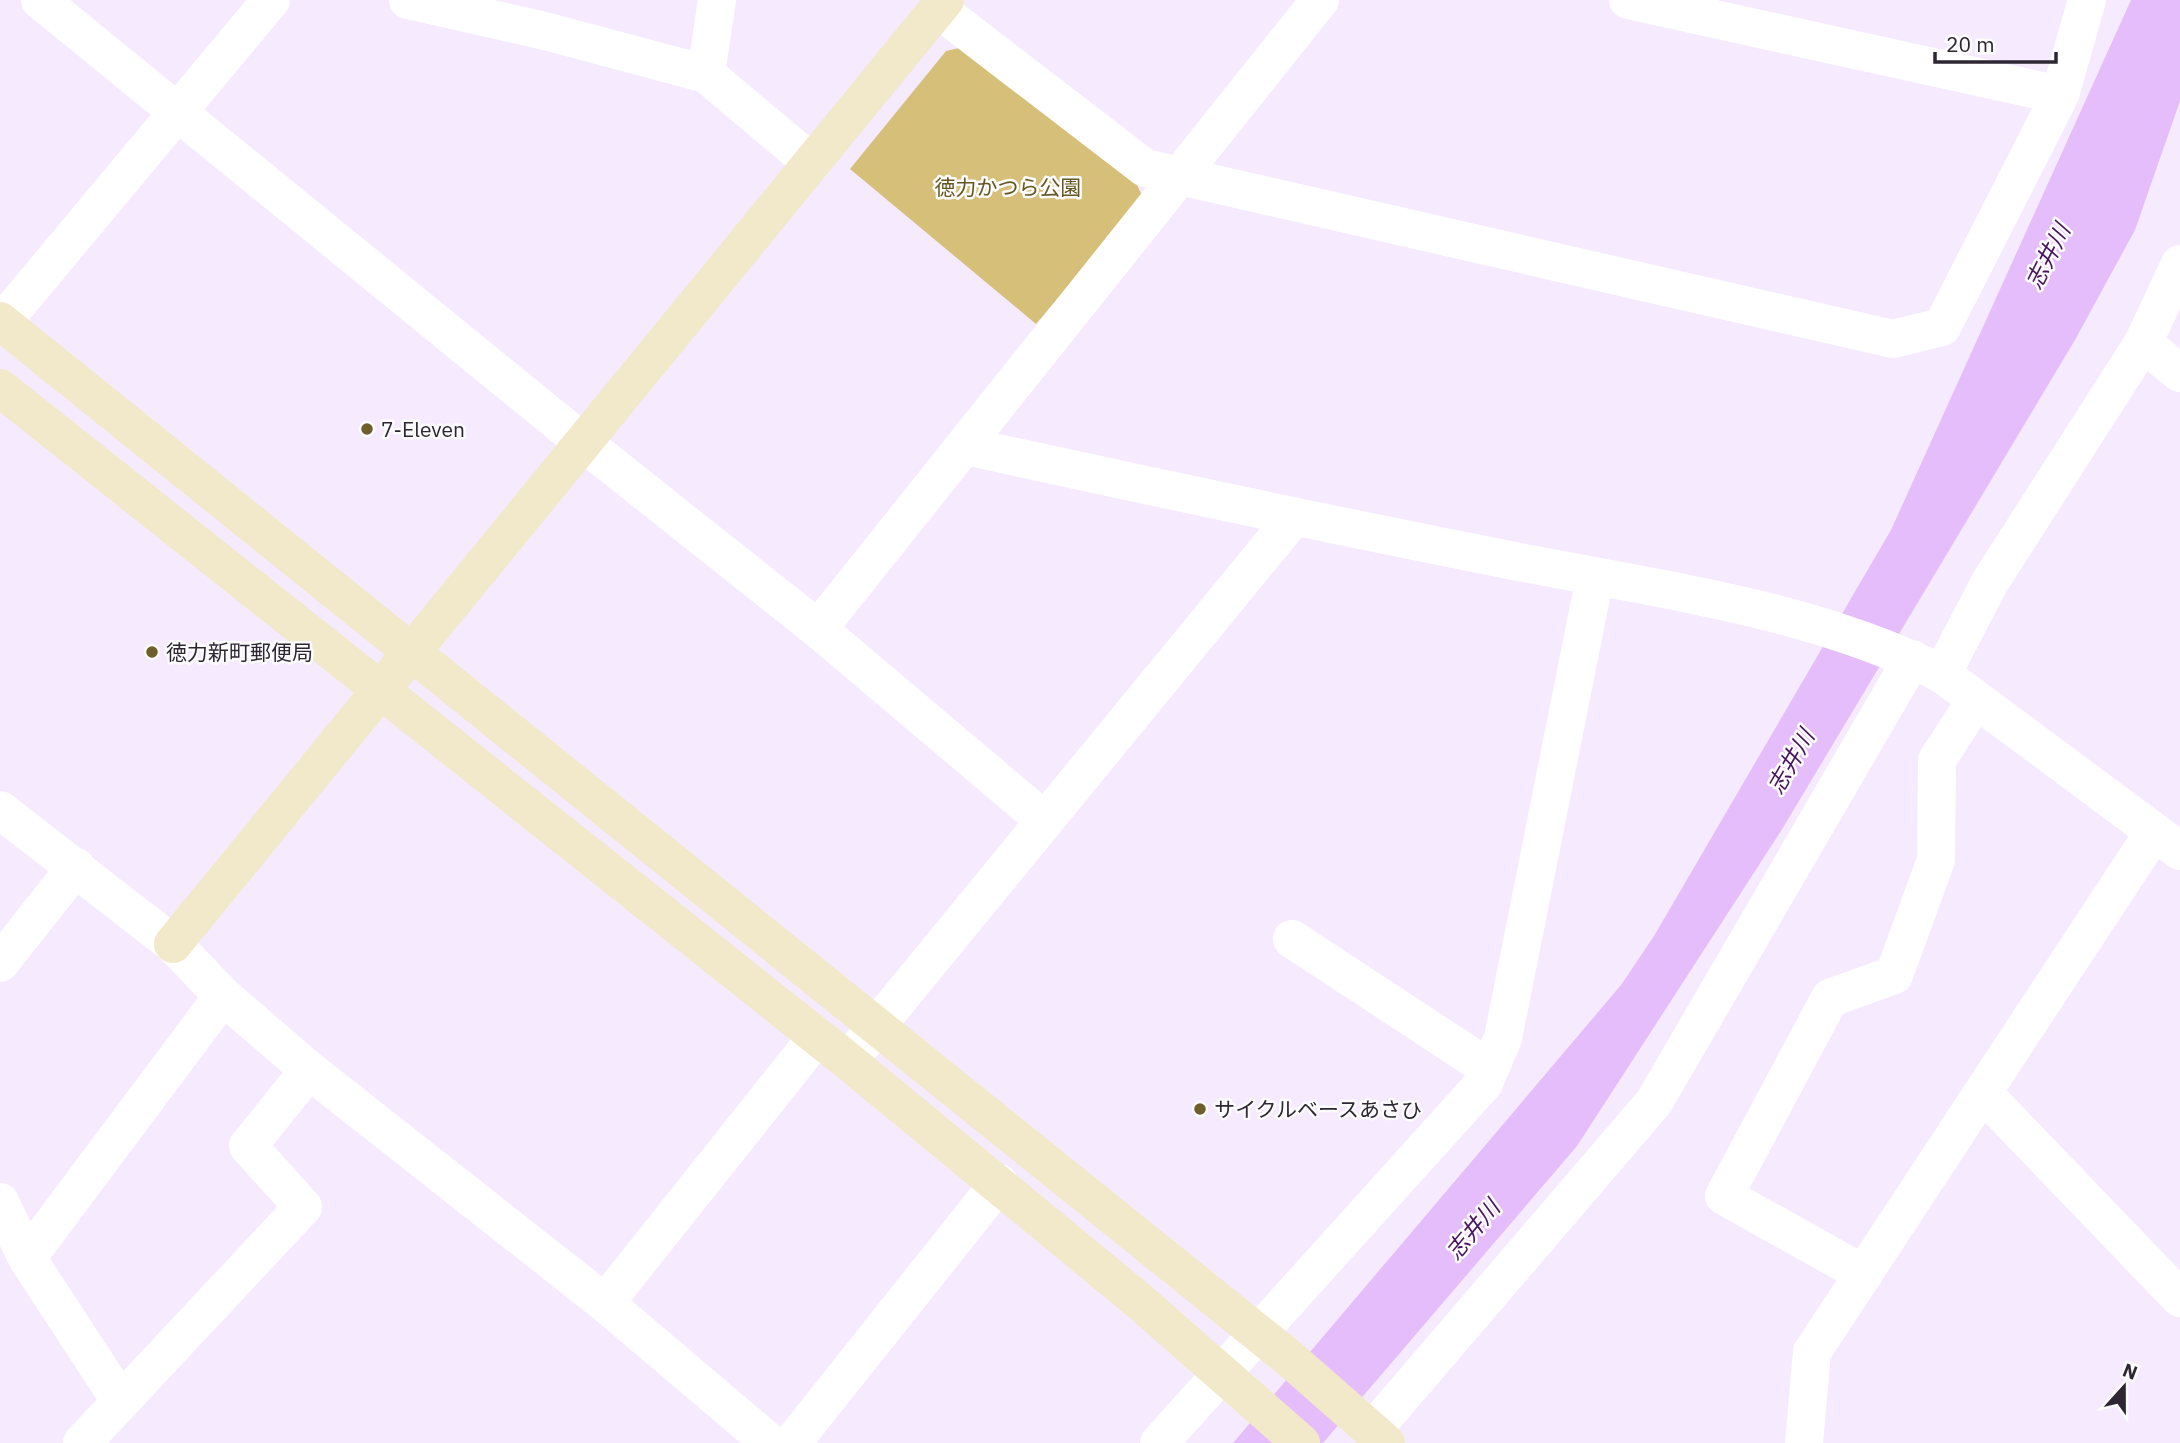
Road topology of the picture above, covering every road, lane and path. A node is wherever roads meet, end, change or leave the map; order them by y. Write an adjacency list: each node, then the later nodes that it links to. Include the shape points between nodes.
1 (40, 0): 12 (street)
2 (271, 0): 12 (street)
3 (408, 0): 9 (street)
4 (717, 0): 10 (street)
5 (1320, 0): 14 (street)
6 (1628, 0): 11 (street)
7 (2087, 0): 11 (street)
8 (942, 4): 13 (street); 14 (street, via 1145,168)
9 (548, 15): 10 (street)
10 (706, 74): 13 (street)
11 (2060, 95): 14 (street, via 1941,327 1893,339)
12 (179, 111): 16 (street); 20 (street)
13 (812, 163): 20 (street)
14 (1180, 178): 21 (street)
15 (2180, 264): 17 (street)
16 (1, 323): 25 (street)
17 (2143, 343): 18 (street); 26 (street, via 1990,582)
18 (2180, 373)
19 (0, 388): 27 (street)
20 (585, 444): 24 (street); 25 (street)
21 (966, 446): 22 (street); 24 (street)
22 (1293, 518): 23 (street); 30 (street)
23 (1595, 577): 26 (street, via 1795,618); 40 (street, via 1503,1038)
24 (818, 629): 30 (street)
25 (411, 654): 27 (street); 37 (street)
26 (1927, 666): 28 (street); 52 (street, via 1654,1102)
27 (381, 689): 34 (street); 38 (street)
28 (1976, 700): 31 (street); 46 (street, via 1937,760 1936,860 1894,975 1830,998 1724,1196)
29 (0, 810): 32 (street)
30 (1044, 820): 37 (street)
31 (2167, 841): 42 (street)
32 (76, 867): 34 (street); 35 (street)
33 (1292, 939): 40 (street)
34 (173, 944): 36 (street)
35 (0, 963)
36 (223, 996): 41 (street); 45 (street)
37 (875, 1028): 39 (street); 49 (street)
38 (816, 1038): 39 (street); 48 (street)
39 (848, 1061): 43 (street)
40 (1490, 1069): 49 (street, via 1484,1083)
41 (309, 1070): 48 (street); 51 (street, via 248,1146 303,1207)
42 (1983, 1093): 46 (street); 47 (street)
43 (999, 1183): 50 (street); 55 (street)
44 (0, 1202): 45 (street)
45 (27, 1258): 51 (street)
46 (1864, 1274): 58 (street, via 1812,1352)
47 (2180, 1298)
48 (605, 1303): 54 (street)
49 (1259, 1335): 50 (street); 52 (street)
50 (1233, 1385): 56 (street); 57 (street)
51 (121, 1402): 53 (street)
52 (1373, 1431)
53 (82, 1443)
54 (770, 1443)
55 (792, 1443)
56 (1159, 1443)
57 (1301, 1443)
58 (1804, 1443)

